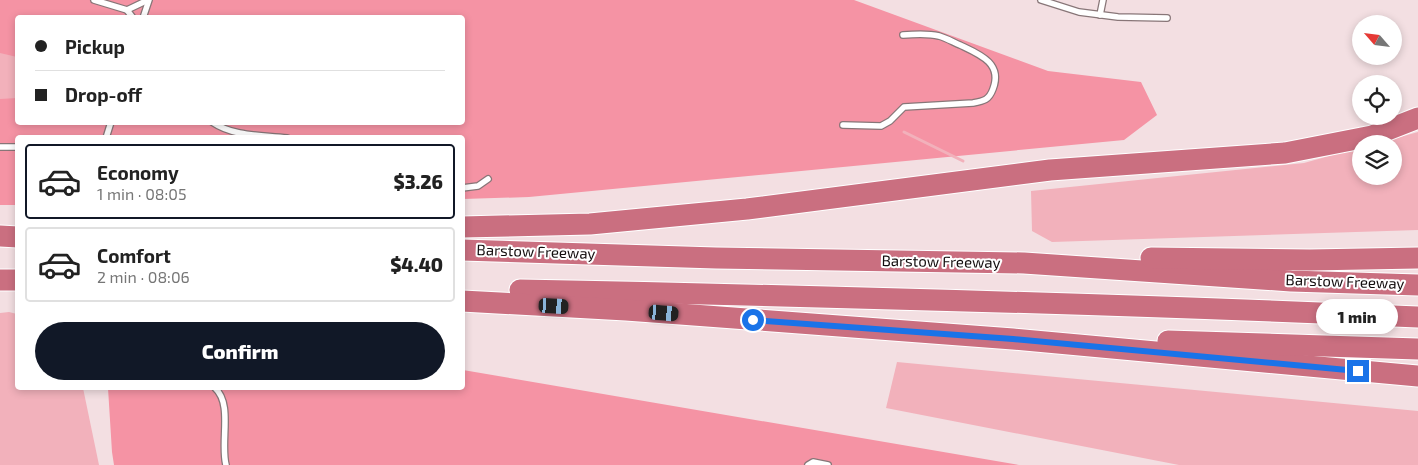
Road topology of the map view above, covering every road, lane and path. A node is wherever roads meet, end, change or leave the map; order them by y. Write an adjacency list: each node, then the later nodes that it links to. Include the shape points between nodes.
1 (94, 0): 5 (lane)
2 (148, 0): 5 (lane); 7 (lane)
3 (1041, 0): 8 (lane)
4 (1103, 0): 8 (lane)
5 (127, 10): 6 (lane)
6 (131, 15)
7 (144, 15)
8 (1100, 15): 9 (lane)
9 (1167, 18)
10 (904, 35): 13 (lane, via 940,36 986,58 992,65 996,81 990,96 973,103 904,107 881,126)
11 (1418, 118): 19 (highway, via 1372,136 1285,153 1050,170 590,224)
12 (216, 125): 14 (lane, via 233,132)
13 (843, 125)
14 (260, 135)
15 (15, 146): 16 (lane)
16 (0, 147)
17 (488, 179): 18 (lane, via 478,186)
18 (465, 188)
19 (465, 227)
20 (0, 236): 21 (highway)
21 (15, 237)
22 (465, 250): 24 (highway, Barstow Freeway)
23 (1418, 258): 24 (highway, via 1113,258)
24 (1024, 263): 27 (highway, Barstow Freeway, via 1291,281)
25 (0, 280): 26 (highway)
26 (15, 280)
27 (1418, 284)
28 (465, 289): 30 (highway, Barstow Freeway)
29 (465, 301): 31 (highway)
30 (1418, 316)
31 (1013, 339): 32 (highway); 33 (highway)
32 (1418, 349)
33 (1418, 376)
34 (218, 390): 35 (lane, via 224,401)
35 (226, 465)
36 (808, 465): 37 (lane, via 813,462)
37 (828, 465)

